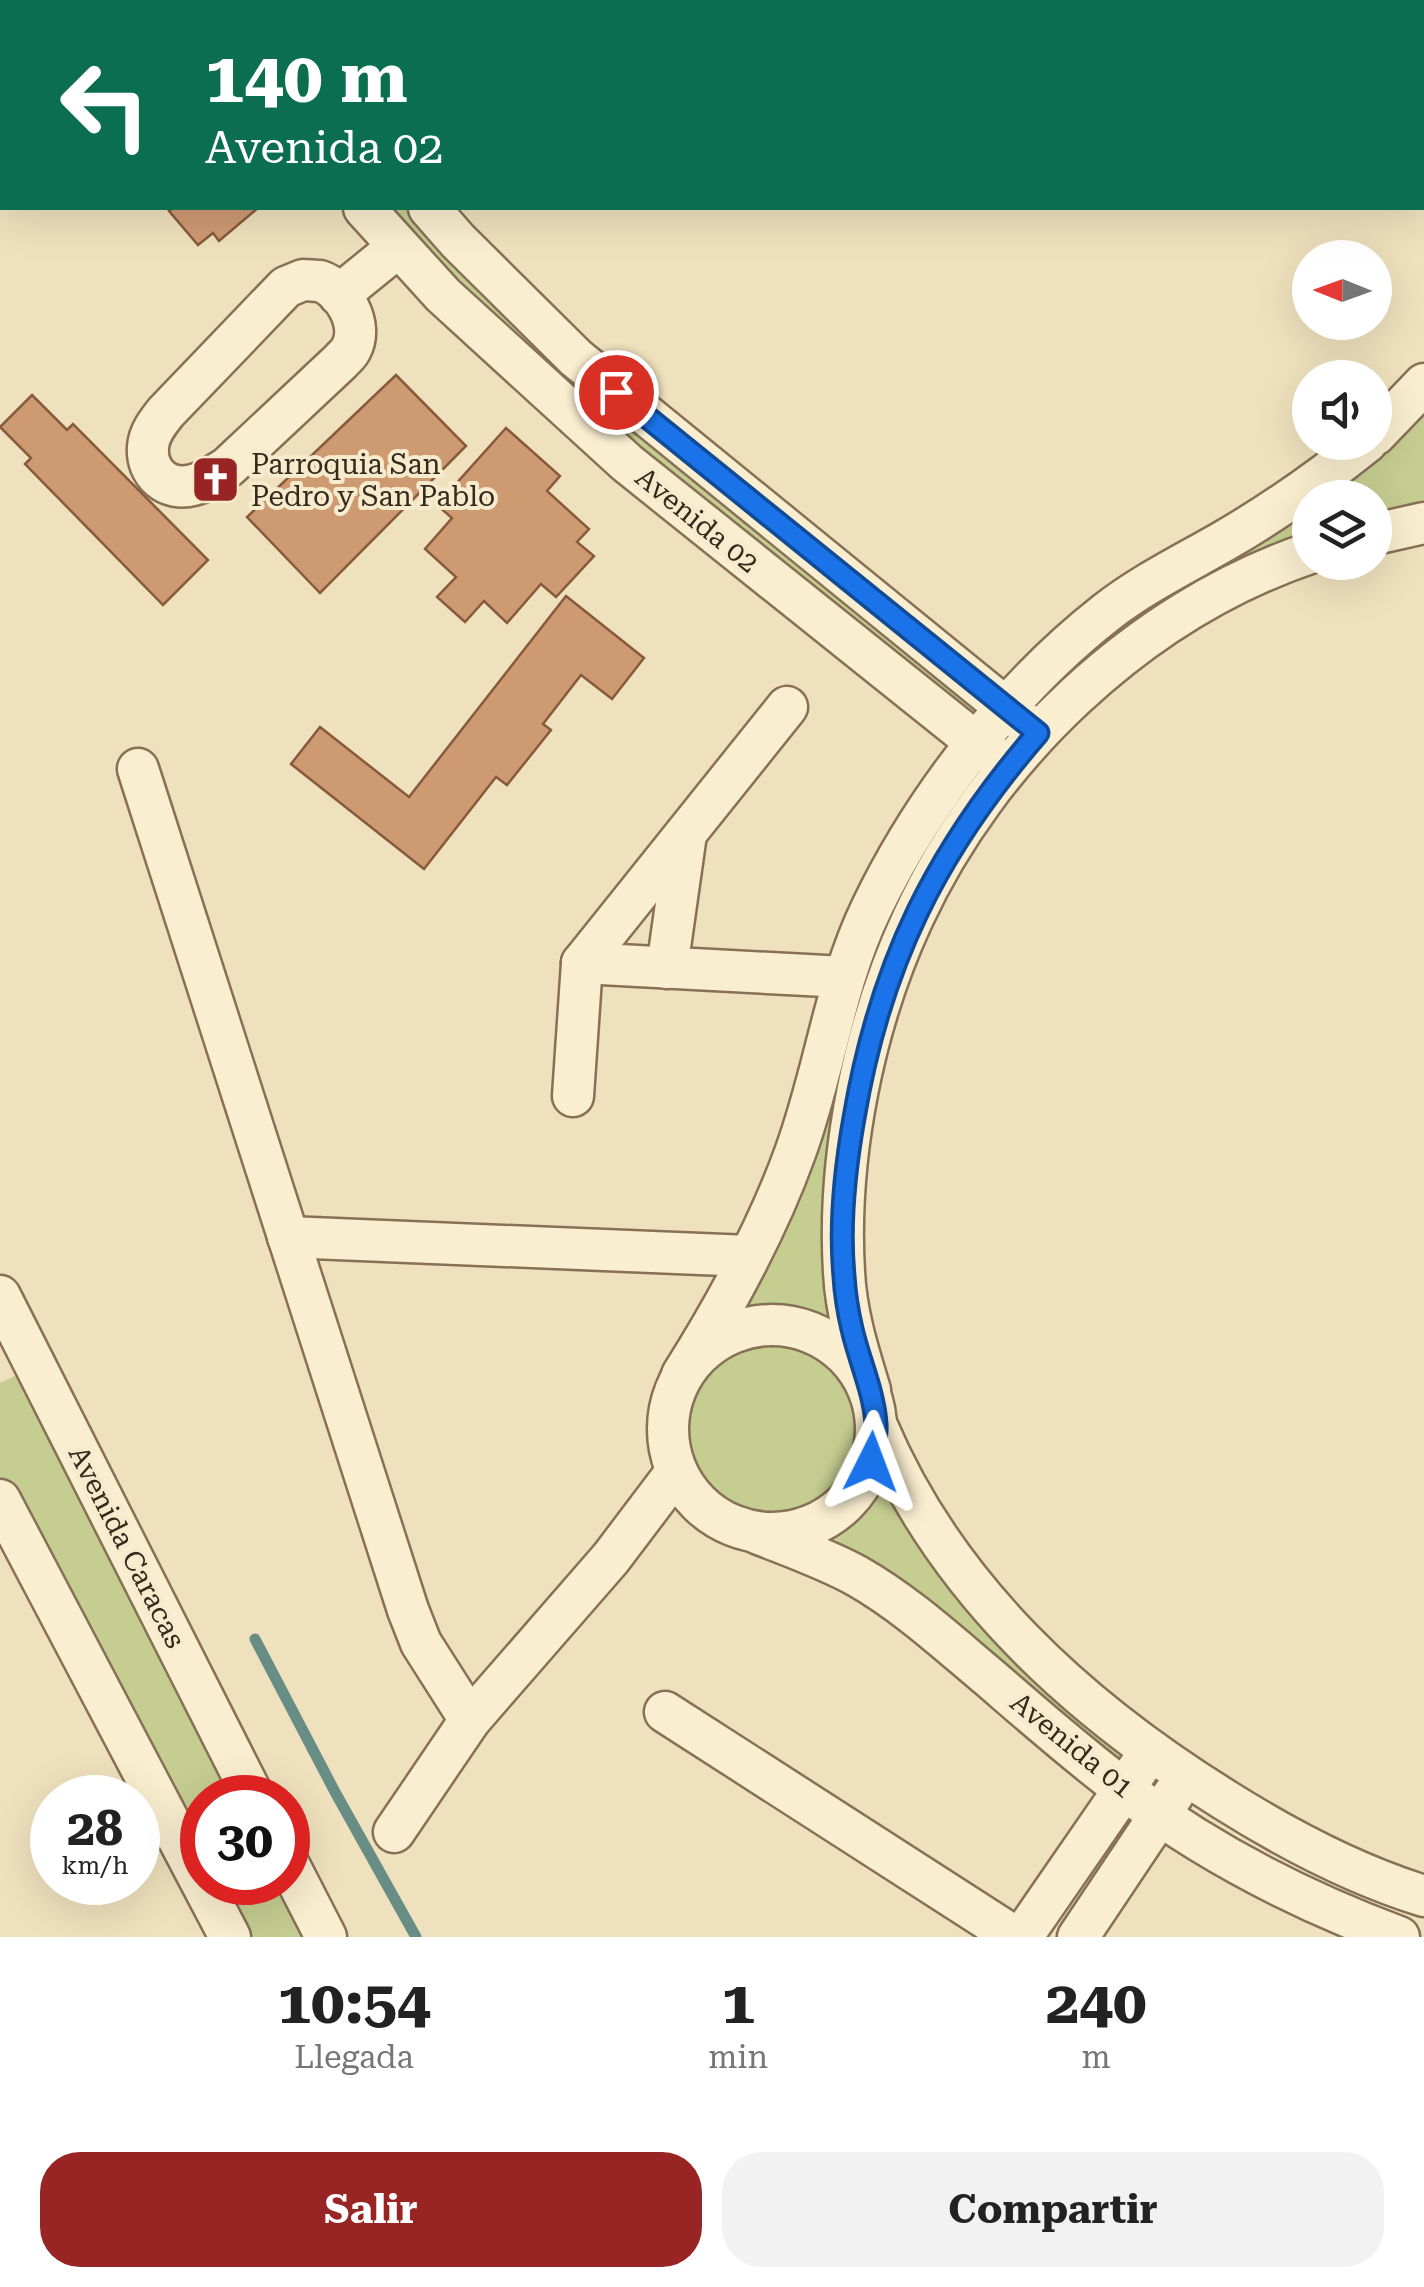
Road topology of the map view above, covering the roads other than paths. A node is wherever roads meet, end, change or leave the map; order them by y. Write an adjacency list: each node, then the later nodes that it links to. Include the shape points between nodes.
1 (366, 210): 3 (street, Avenida 02)
2 (431, 210): 8 (street, Avenida 02, via 576,358)
3 (398, 246): 4 (street); 9 (street, Avenida 02, via 495,344)
4 (339, 295): 4 (street, via 319,281 286,287 154,427 149,463 157,478 189,487 210,479 341,362 356,331)
5 (1424, 384): 6 (street)
6 (1392, 417)
7 (1343, 460): 14 (street, via 1277,509 1107,612 1028,684)
8 (718, 474): 9 (street); 14 (street, Avenida 02)
9 (687, 512): 15 (street, Avenida 02)
10 (1424, 523): 11 (street)
11 (1392, 530)
12 (1292, 559): 14 (street, via 1192,607)
13 (787, 707): 17 (street)
14 (1022, 721): 15 (street)
15 (993, 755): 20 (street, via 925,812 872,907); 26 (street, via 970,820 913,917 891,971 859,1088 844,1183 844,1274)
16 (138, 768): 22 (street)
17 (686, 833): 18 (street); 19 (street)
18 (582, 963): 19 (street); 21 (street)
19 (668, 968): 20 (street)
20 (844, 977): 23 (street, via 796,1151)
21 (573, 1096)
22 (288, 1237): 23 (street); 31 (street, via 408,1610)
23 (750, 1256): 25 (street)
24 (0, 1296): 33 (street, Avenida Caracas)
25 (682, 1376): 26 (street, via 732,1332 764,1324 797,1327 827,1340 852,1362); 27 (street, via 670,1406 668,1440)
26 (873, 1408): 29 (street, via 871,1462 855,1494 828,1518 795,1532); 32 (street, Avenida 01, via 918,1509 977,1591 1059,1678)
27 (676, 1472): 29 (street, via 696,1502 725,1524); 31 (street, via 612,1558)
28 (0, 1500): 40 (street)
29 (759, 1534): 35 (street, Avenida 01, via 842,1568 896,1601)
30 (666, 1712): 42 (street)
31 (470, 1720): 37 (street)
32 (1151, 1751): 34 (street, Avenida 01); 35 (street)
33 (242, 1775)
34 (1186, 1775): 36 (street); 38 (street, Avenida 01, via 1329,1858)
35 (1124, 1790): 36 (street, Avenida 01); 42 (street)
36 (1159, 1814): 43 (street); 44 (street, Avenida 01, via 1274,1884)
37 (394, 1832)
38 (1424, 1896)
39 (310, 1905): 41 (street)
40 (223, 1932)
41 (326, 1937)
42 (1019, 1937)
43 (1078, 1937)
44 (1399, 1937)

